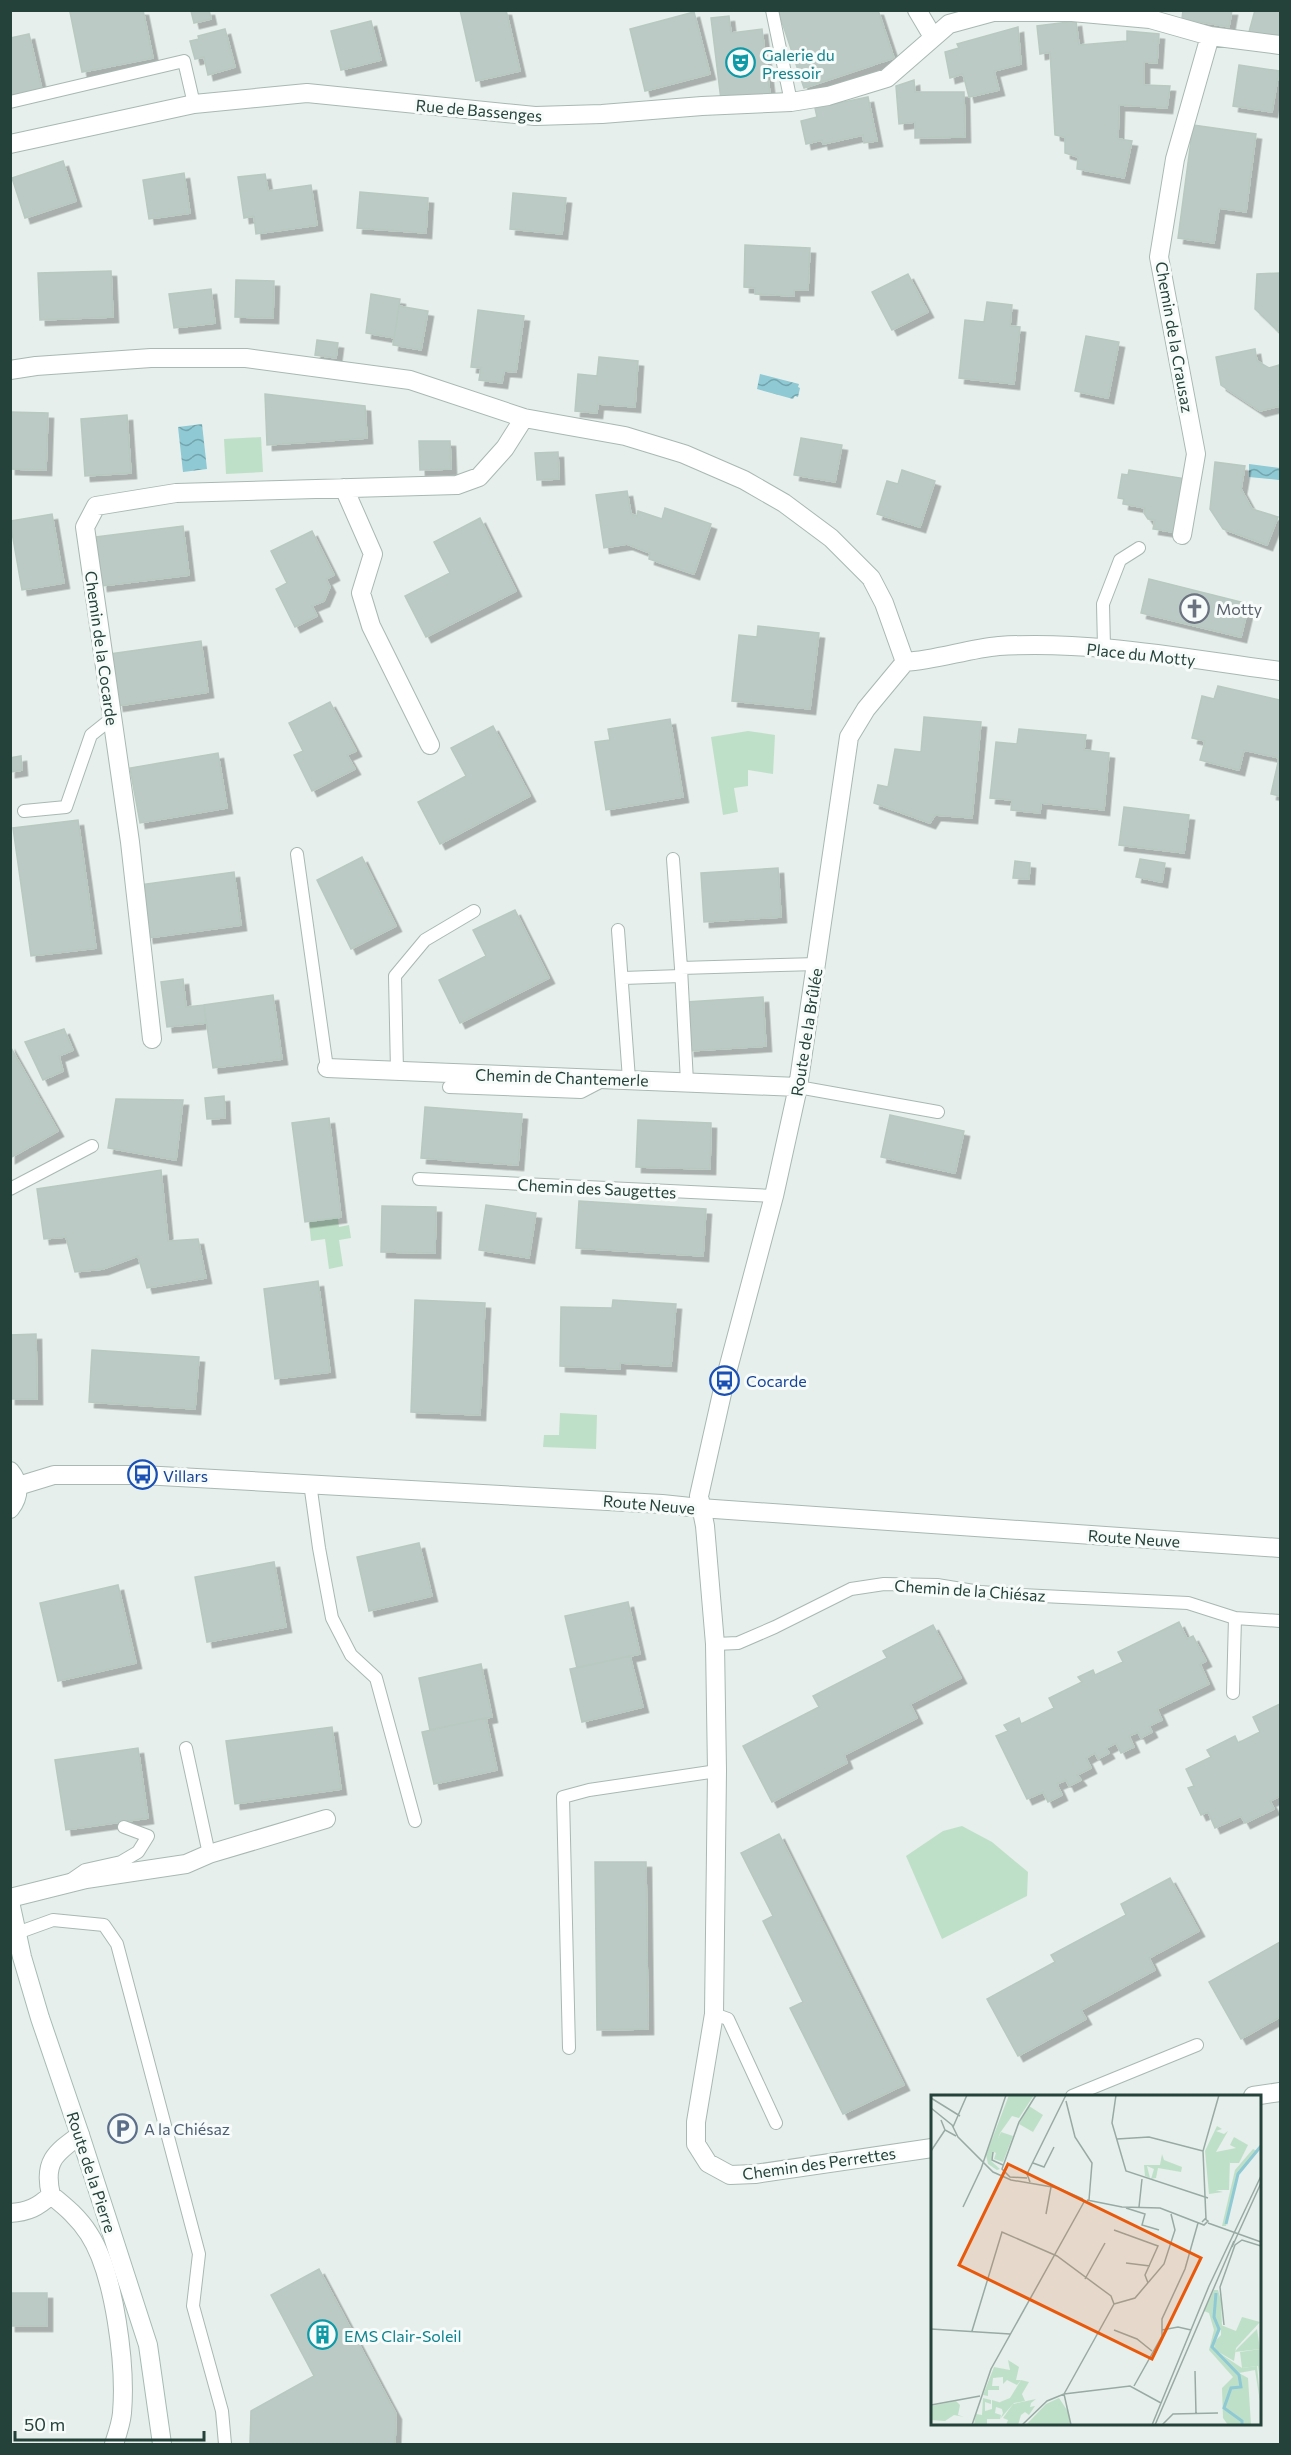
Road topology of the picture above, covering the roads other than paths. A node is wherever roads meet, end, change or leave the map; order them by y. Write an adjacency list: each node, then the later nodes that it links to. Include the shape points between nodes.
1 (772, 10): 7 (lane)
2 (917, 10): 4 (street)
3 (1210, 36): 4 (street, Rue de Bassenges, via 1150,19 1072,12 993,12 949,24); 5 (street, Rue de Bassenges); 13 (street, Chemin de la Crausaz, via 1174,159 1159,257 1196,454)
4 (933, 37): 7 (street, Rue de Bassenges, via 887,78 828,96)
5 (1281, 45)
6 (10, 102): 8 (lane, via 184,61)
7 (791, 102): 8 (street, Rue de Bassenges, via 535,116 307,93)
8 (194, 104): 9 (street, Rue de Bassenges)
9 (10, 144)
10 (10, 370): 11 (street, via 151,358 246,358 410,380)
11 (524, 418): 12 (street, Chemin de la Cocarde, via 506,448 479,477 457,485); 16 (street, via 625,436 684,454 744,480 784,503 831,538 871,578)
12 (344, 488): 18 (street, Chemin de la Cocarde, via 176,493 96,506 85,527); 19 (street, via 373,554 361,592 371,626)
13 (1182, 535)
14 (1139, 548): 15 (lane, via 1120,560 1103,604)
15 (1104, 647): 16 (street, Place du Motty, via 1000,646); 17 (street, Place du Motty)
16 (905, 662): 25 (street, Route de la Brûlée, via 866,709 849,737)
17 (1281, 671)
18 (111, 718): 20 (lane, via 91,735 66,807); 28 (street, Chemin de la Cocarde, via 130,842)
19 (430, 745)
20 (24, 811)
21 (297, 854): 29 (lane)
22 (673, 859): 26 (lane)
23 (474, 910): 30 (lane, via 425,940 395,976)
24 (618, 930): 27 (lane)
25 (817, 964): 26 (lane); 35 (street, Route de la Brûlée)
26 (681, 972): 27 (lane); 33 (lane)
27 (623, 978): 32 (lane)
28 (152, 1039)
29 (327, 1068): 30 (street, Chemin de Chantemerle)
30 (398, 1071): 31 (street, Chemin de Chantemerle)
31 (605, 1079): 32 (street, Chemin de Chantemerle); 34 (lane, via 581,1092)
32 (629, 1079): 33 (street, Chemin de Chantemerle)
33 (687, 1082): 35 (street, Chemin de Chantemerle)
34 (448, 1087)
35 (798, 1087): 36 (lane); 40 (street, Route de la Brûlée)
36 (938, 1112)
37 (92, 1146): 39 (lane)
38 (419, 1179): 40 (lane, Chemin des Saugettes)
39 (10, 1189)
40 (774, 1196): 43 (street, Route de la Brûlée, via 725,1380 699,1496)
41 (14, 1478): 42 (street, Route Neuve, via 102,1474); 44 (street, via 18,1495)
42 (310, 1484): 43 (street, Route Neuve); 53 (lane, via 332,1618 351,1655 376,1678)
43 (700, 1508): 45 (street, Route Neuve); 48 (street)
44 (10, 1509)
45 (1281, 1548)
46 (1235, 1618): 47 (lane, Chemin de la Chiésaz); 48 (lane, Chemin de la Chiésaz, via 1188,1603 884,1584 851,1589 738,1643); 49 (lane)
47 (1281, 1621)
48 (715, 1644): 51 (street)
49 (1233, 1693)
50 (186, 1748): 55 (lane)
51 (717, 1771): 59 (street); 61 (lane, via 563,1797)
52 (327, 1819): 55 (street)
53 (415, 1821)
54 (124, 1827): 56 (lane, via 148,1836 138,1852 121,1862 85,1870)
55 (209, 1854): 56 (street, via 186,1864)
56 (66, 1884): 57 (street)
57 (10, 1900): 58 (street, Route de la Pierre)
58 (17, 1933): 66 (street, Route de la Pierre, via 40,2019); 72 (lane, via 52,1920 76,1920 104,1925 117,1944 199,2254 193,2306 222,2411)
59 (714, 2014): 65 (lane, via 728,2019); 67 (street, Chemin des Perrettes, via 696,2122 696,2144 708,2163 730,2175 755,2174)
60 (1197, 2045): 63 (lane)
61 (569, 2048)
62 (1281, 2092): 64 (street)
63 (1077, 2095)
64 (1261, 2095)
65 (776, 2122)
66 (80, 2135): 68 (street, via 52,2158 47,2179); 71 (street, Route de la Pierre, via 148,2345)
67 (931, 2148)
68 (51, 2195): 69 (street, via 27,2212); 70 (street, via 72,2211 90,2235 117,2318 122,2415)
69 (10, 2213)
70 (114, 2445)
71 (162, 2445)
72 (225, 2445)

